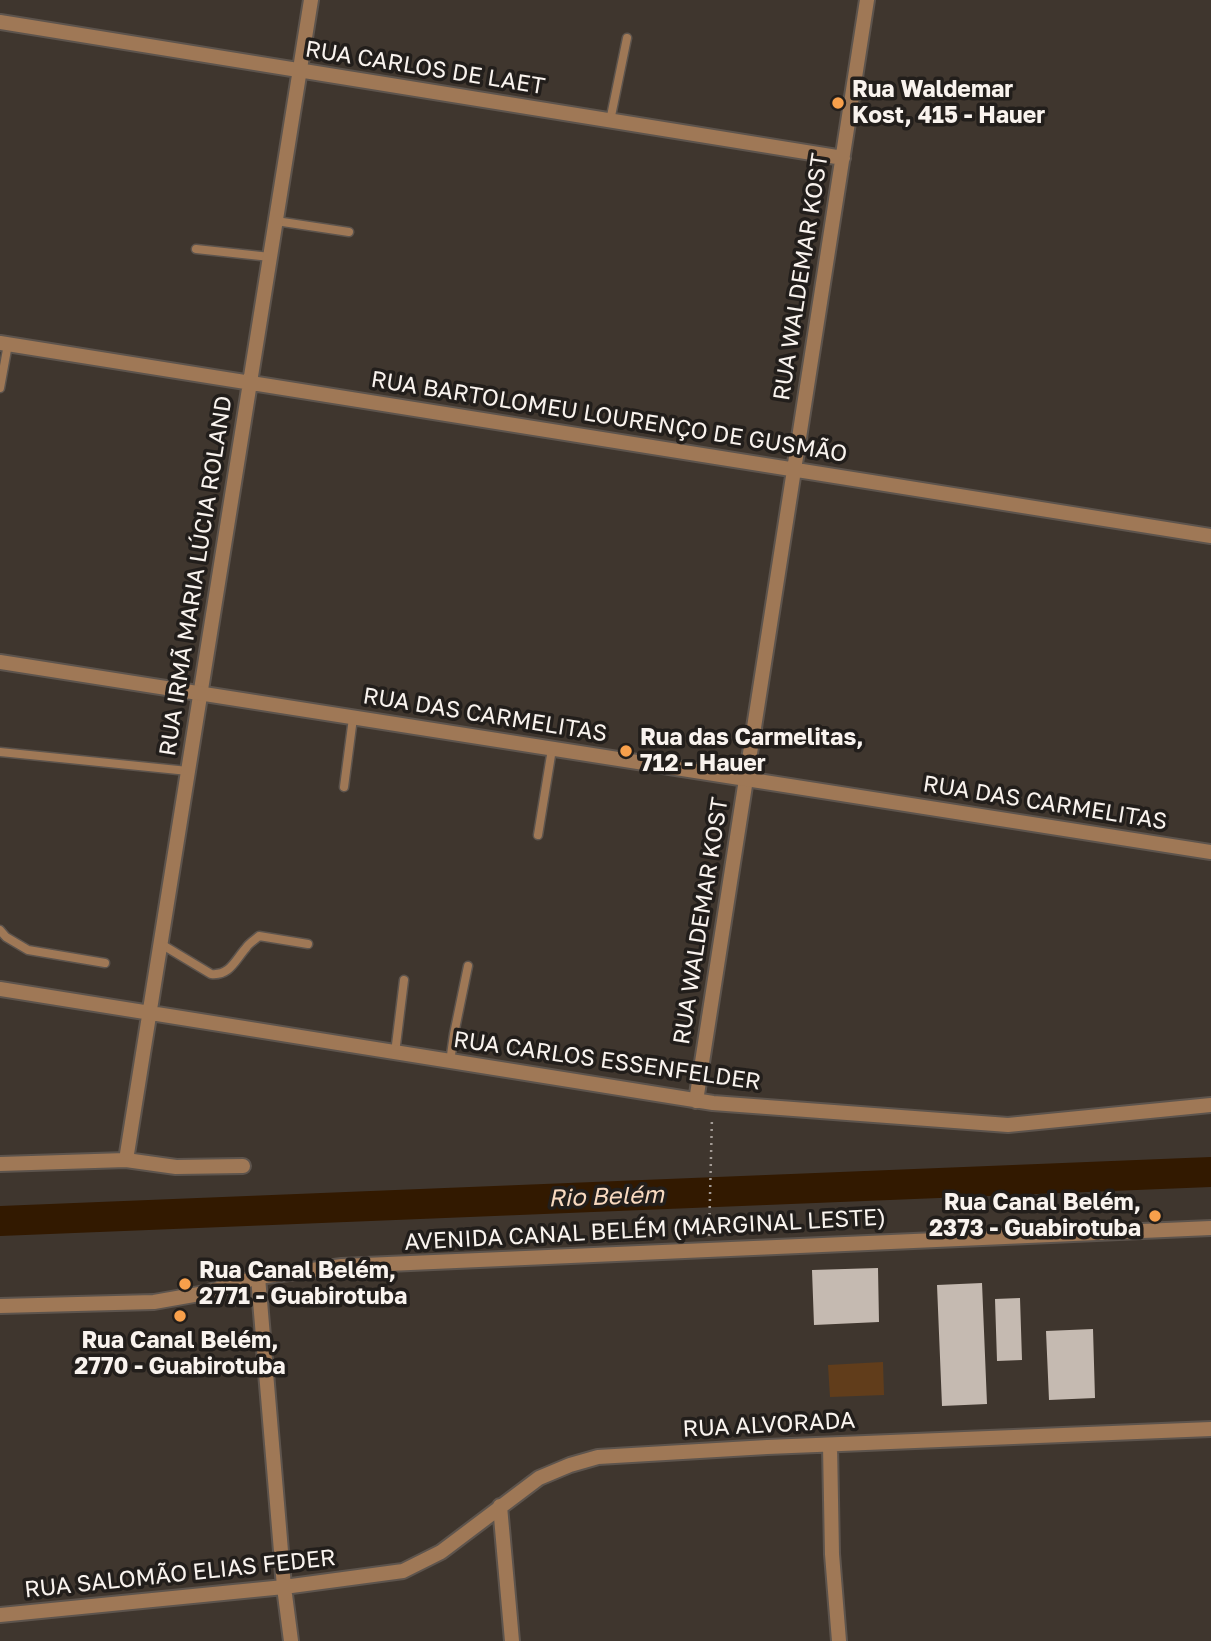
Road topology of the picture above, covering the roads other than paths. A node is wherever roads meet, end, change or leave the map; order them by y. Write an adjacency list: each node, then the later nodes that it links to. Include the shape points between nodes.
1 (311, 0): 5 (street, RUA IRMÃ MARIA LÚCIA ROLAND)
2 (867, 0): 7 (street, RUA WALDEMAR KOST)
3 (0, 22): 5 (street, RUA CARLOS DE LAET)
4 (627, 38): 6 (lane)
5 (300, 71): 6 (street, RUA CARLOS DE LAET); 8 (street, RUA IRMÃ MARIA LÚCIA ROLAND)
6 (610, 121): 7 (street, RUA CARLOS DE LAET)
7 (842, 158): 15 (street, RUA WALDEMAR KOST)
8 (276, 221): 9 (lane); 11 (street, RUA IRMÃ MARIA LÚCIA ROLAND)
9 (349, 232)
10 (195, 249): 11 (lane)
11 (270, 257): 13 (street, RUA IRMÃ MARIA LÚCIA ROLAND)
12 (4, 343): 13 (street, RUA BARTOLOMEU LOURENÇO DE GUSMÃO); 14 (lane)
13 (250, 383): 15 (street, RUA BARTOLOMEU LOURENÇO DE GUSMÃO); 18 (street, RUA IRMÃ MARIA LÚCIA ROLAND)
14 (0, 388)
15 (794, 470): 16 (street, RUA BARTOLOMEU LOURENÇO DE GUSMÃO); 23 (street, RUA WALDEMAR KOST)
16 (1211, 537)
17 (0, 662): 18 (street, RUA DAS CARMELITAS)
18 (201, 694): 19 (street, RUA DAS CARMELITAS); 22 (street, RUA IRMÃ MARIA LÚCIA ROLAND)
19 (353, 718): 20 (street, RUA DAS CARMELITAS); 24 (lane)
20 (552, 749): 23 (street, RUA DAS CARMELITAS); 25 (lane)
21 (0, 752): 22 (lane)
22 (188, 771): 28 (street, RUA IRMÃ MARIA LÚCIA ROLAND)
23 (746, 779): 26 (street, RUA DAS CARMELITAS); 37 (street, RUA WALDEMAR KOST)
24 (344, 787)
25 (538, 835)
26 (1211, 852)
27 (0, 930): 30 (lane, via 27,950)
28 (161, 944): 29 (lane, via 217,975 226,973 259,936); 34 (street, RUA IRMÃ MARIA LÚCIA ROLAND)
29 (308, 944)
30 (106, 963)
31 (468, 966): 36 (lane)
32 (404, 981): 35 (lane)
33 (0, 989): 34 (street, RUA CARLOS ESSENFELDER)
34 (150, 1014): 35 (street, RUA CARLOS ESSENFELDER); 39 (street, RUA IRMÃ MARIA LÚCIA ROLAND)
35 (395, 1053): 36 (street, RUA CARLOS ESSENFELDER)
36 (450, 1062): 37 (street, RUA CARLOS ESSENFELDER)
37 (696, 1101): 38 (street, RUA CARLOS ESSENFELDER, via 1008,1125)
38 (1211, 1105)
39 (126, 1160): 40 (street); 41 (street, via 176,1167)
40 (0, 1164)
41 (243, 1166)
42 (1211, 1228): 43 (street, AVENIDA CANAL BELÉM (MARGINAL LESTE), via 342,1266)
43 (258, 1277): 44 (street, AVENIDA CANAL BELÉM (MARGINAL LESTE), via 154,1302); 49 (street)
44 (0, 1306)
45 (1211, 1429): 46 (street, RUA ALVORADA)
46 (830, 1445): 47 (street, RUA ALVORADA, via 598,1457 539,1478); 53 (street)
47 (500, 1506): 48 (street, RUA ALVORADA, via 441,1552 404,1571); 52 (street)
48 (364, 1578): 49 (street, RUA SALOMÃO ELIAS FEDER)
49 (285, 1587): 50 (street, RUA SALOMÃO ELIAS FEDER); 51 (street)
50 (0, 1615)
51 (291, 1641)
52 (512, 1641)
53 (839, 1641)

